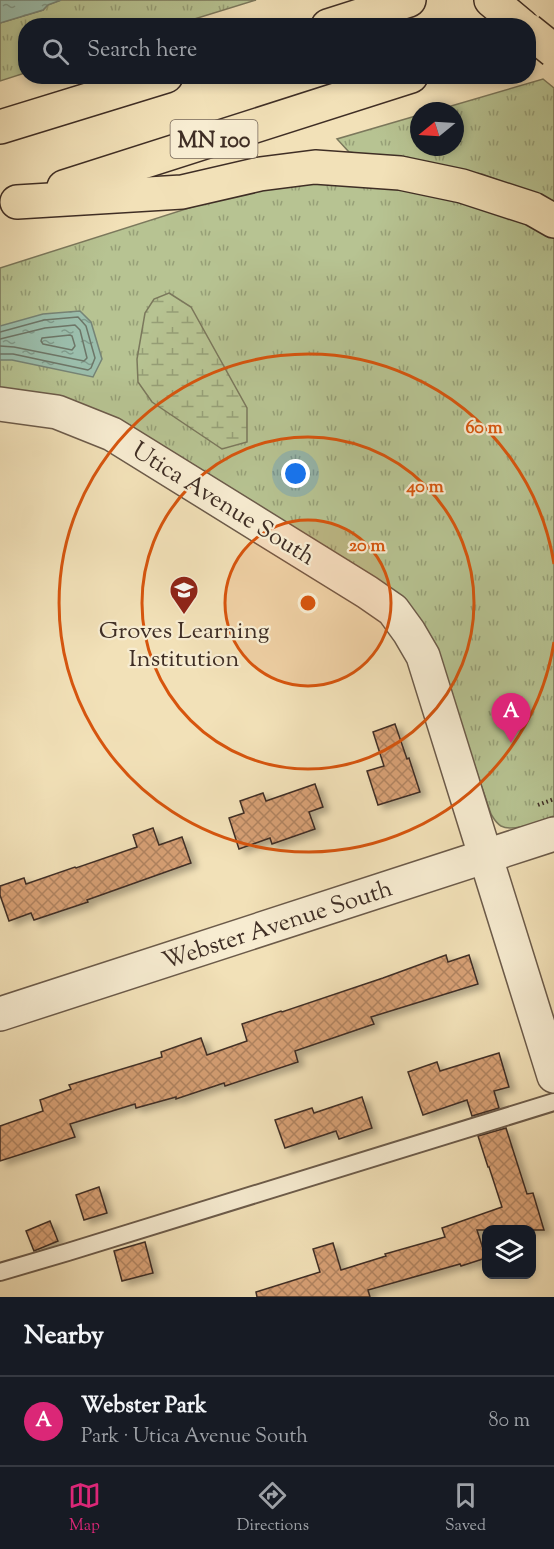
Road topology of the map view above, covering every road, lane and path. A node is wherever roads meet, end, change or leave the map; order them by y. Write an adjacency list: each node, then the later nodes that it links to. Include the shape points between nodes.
1 (409, 0): 3 (highway)
2 (491, 0): 4 (highway)
3 (353, 18)
4 (512, 18)
5 (554, 31): 7 (highway)
6 (536, 36): 8 (highway, bridge)
7 (536, 37)
8 (554, 51)
9 (140, 84): 11 (highway)
10 (386, 84): 12 (highway, MN 100)
11 (0, 127)
12 (8, 205): 13 (highway, via 182,192 260,174 315,167 400,173 462,186 533,209)
13 (554, 221)
14 (0, 404): 16 (street, Utica Avenue South, via 57,412 112,434 393,610 423,656)
15 (554, 834): 16 (street, Webster Avenue South)
16 (486, 857): 17 (street, Webster Avenue South); 18 (street, Utica Avenue South)
17 (0, 1014)
18 (554, 1076)
19 (554, 1102): 20 (lane)
20 (0, 1272)

